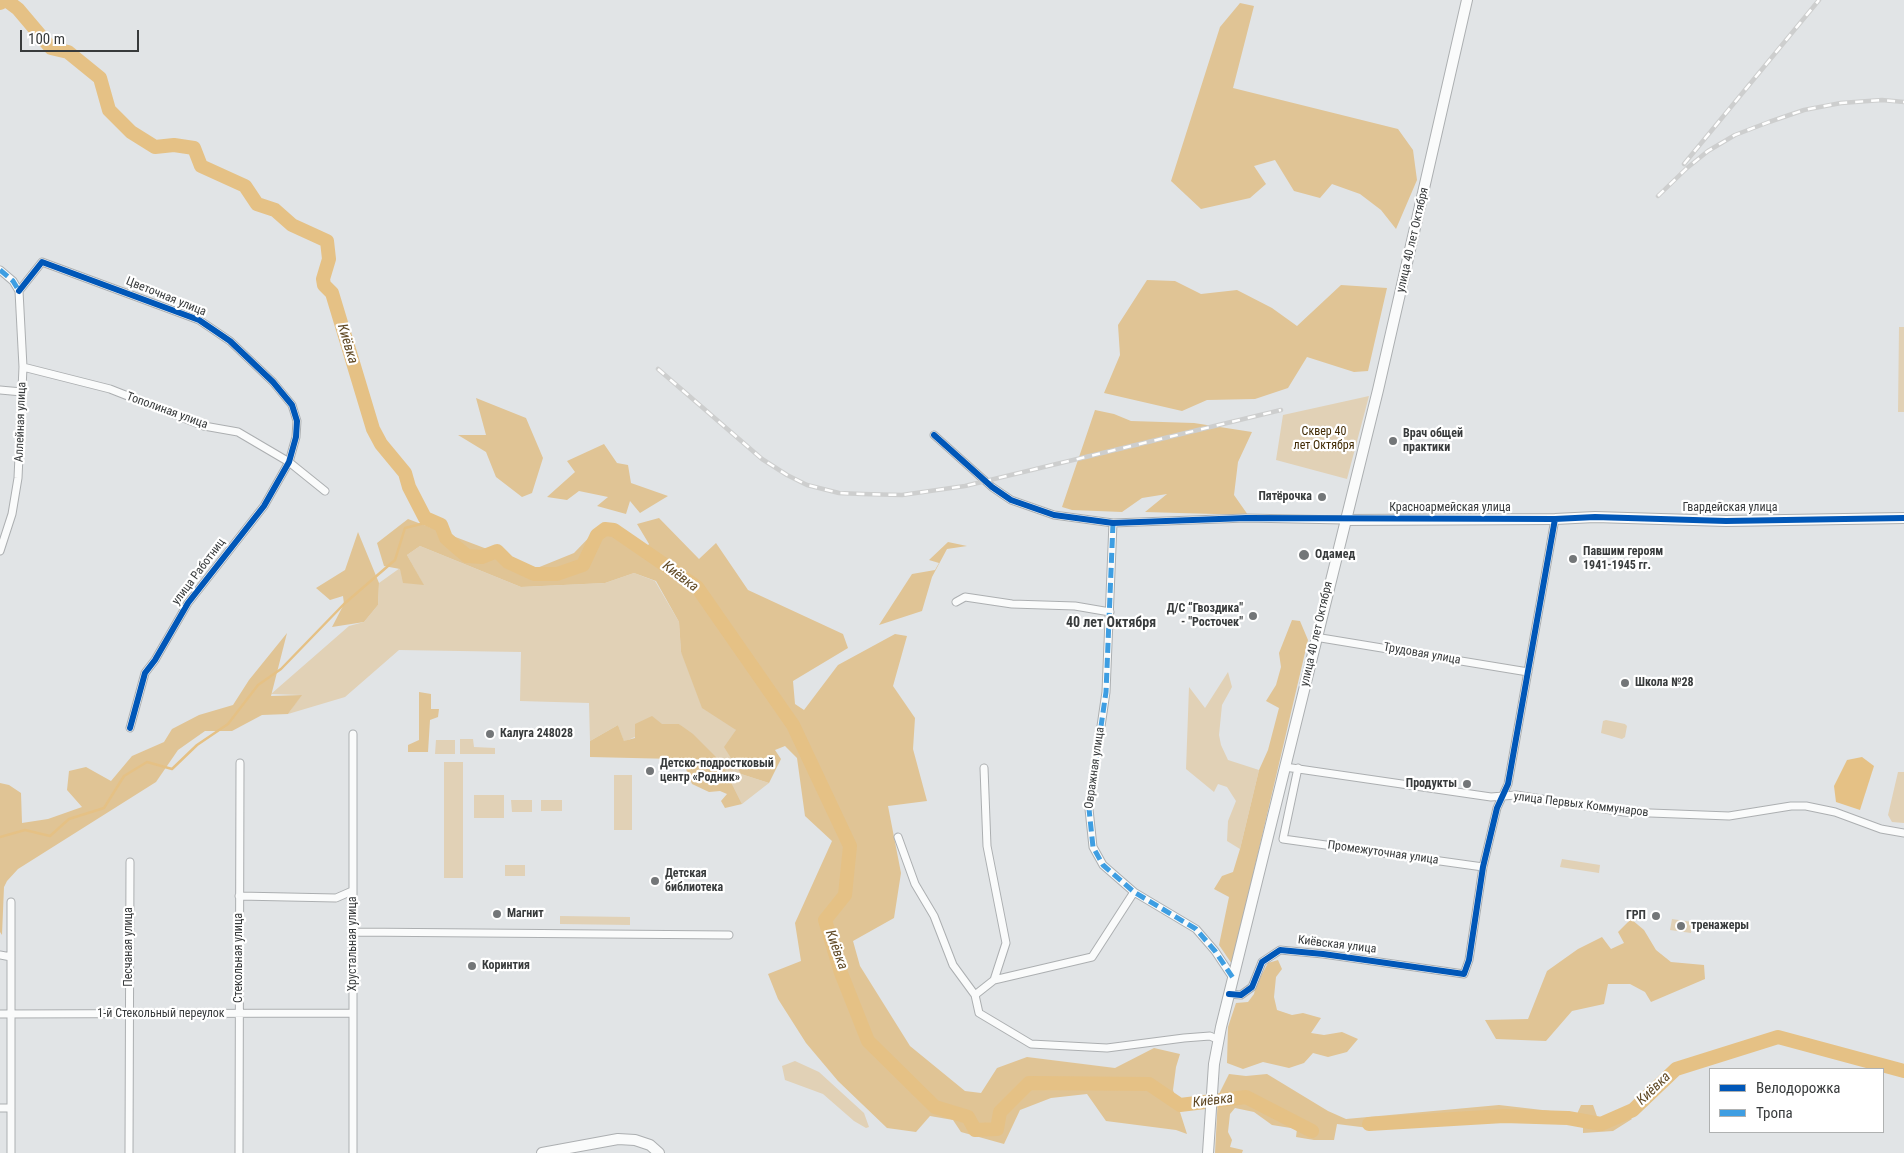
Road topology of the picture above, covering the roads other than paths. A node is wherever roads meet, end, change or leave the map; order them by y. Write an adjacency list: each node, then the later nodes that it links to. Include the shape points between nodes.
1 (1468, 0): 11 (main road, улица 40 лет Октября, via 1378,390)
2 (0, 270): 3 (street)
3 (19, 291): 4 (street, Аллейная улица); 8 (street, Цветочная улица, via 42,262 198,320 230,341 274,382 292,405 297,421)
4 (23, 367): 6 (street, Аллейная улица); 8 (street, Тополиная улица, via 110,389 204,426 238,432)
5 (0, 390): 6 (street)
6 (22, 392): 14 (street, Аллейная улица, via 18,478 12,514)
7 (934, 435): 13 (street, via 1011,500 1054,515)
8 (289, 462): 9 (street, Тополиная улица); 19 (street, улица Работниц, via 264,506 188,603 145,673)
9 (325, 491)
10 (1904, 518): 12 (main road, Гвардейская улица, via 1726,521 1595,517)
11 (1344, 520): 12 (main road, Красноармейская улица); 13 (street, via 1246,518); 17 (main road, улица 40 лет Октября)
12 (1555, 520): 18 (street)
13 (1113, 523): 16 (street, Овражная улица)
14 (0, 551)
15 (956, 602): 16 (street, via 965,597)
16 (1110, 612): 31 (street, Овражная улица, via 1106,692 1089,809 1090,828 1093,847 1102,865)
17 (1316, 637): 18 (street, Трудовая улица); 22 (main road, улица 40 лет Октября)
18 (1528, 672): 25 (street, via 1508,784)
19 (130, 728)
20 (353, 734): 30 (street, Хрустальная улица)
21 (240, 763): 32 (street, Стекольная улица)
22 (1286, 767): 24 (street, улица Первых Коммунаров); 38 (main road, улица 40 лет Октября)
23 (984, 768): 39 (street, via 987,846 1006,943)
24 (1298, 768): 25 (street, улица Первых Коммунаров); 29 (street, Промежуточная улица, via 1283,839)
25 (1501, 797): 26 (street, улица Первых Коммунаров, via 1516,795 1624,812 1729,816 1806,806); 29 (street)
26 (1904, 833)
27 (898, 837): 41 (street, via 915,884 934,916 953,965)
28 (130, 862): 45 (street, Песчаная улица)
29 (1483, 867): 40 (street, Киёвская улица, via 1464,974 1280,950 1262,962 1252,987 1241,996)
30 (352, 891): 32 (street, via 336,898); 34 (street, Хрустальная улица)
31 (1134, 892): 38 (street, Овражная улица, via 1196,929); 39 (street, via 1092,957)
32 (239, 896): 46 (street, Стекольная улица)
33 (11, 902): 37 (street)
34 (353, 932): 35 (street); 42 (street, Хрустальная улица)
35 (729, 935)
36 (0, 954): 37 (street)
37 (11, 957): 44 (street)
38 (1233, 978): 40 (main road, улица 40 лет Октября)
39 (994, 980): 41 (street)
40 (1229, 994): 47 (main road, улица 40 лет Октября)
41 (975, 995): 47 (street, via 979,1012 1031,1044 1107,1048 1210,1036)
42 (353, 1013): 46 (street, 1-й Стекольный переулок); 53 (street, Хрустальная улица)
43 (0, 1014): 44 (street, 1-й Стекольный переулок)
44 (11, 1014): 45 (street, 1-й Стекольный переулок); 49 (street)
45 (129, 1014): 46 (street, 1-й Стекольный переулок); 51 (street, Песчаная улица)
46 (239, 1014): 52 (street, Стекольная улица)
47 (1219, 1040): 56 (main road, улица 40 лет Октября, via 1213,1073)
48 (0, 1108): 49 (street)
49 (10, 1108): 50 (street)
50 (11, 1153)
51 (129, 1153)
52 (239, 1153)
53 (353, 1153)
54 (542, 1153): 55 (main road, via 618,1139 635,1140)
55 (660, 1153)
56 (1208, 1153)

